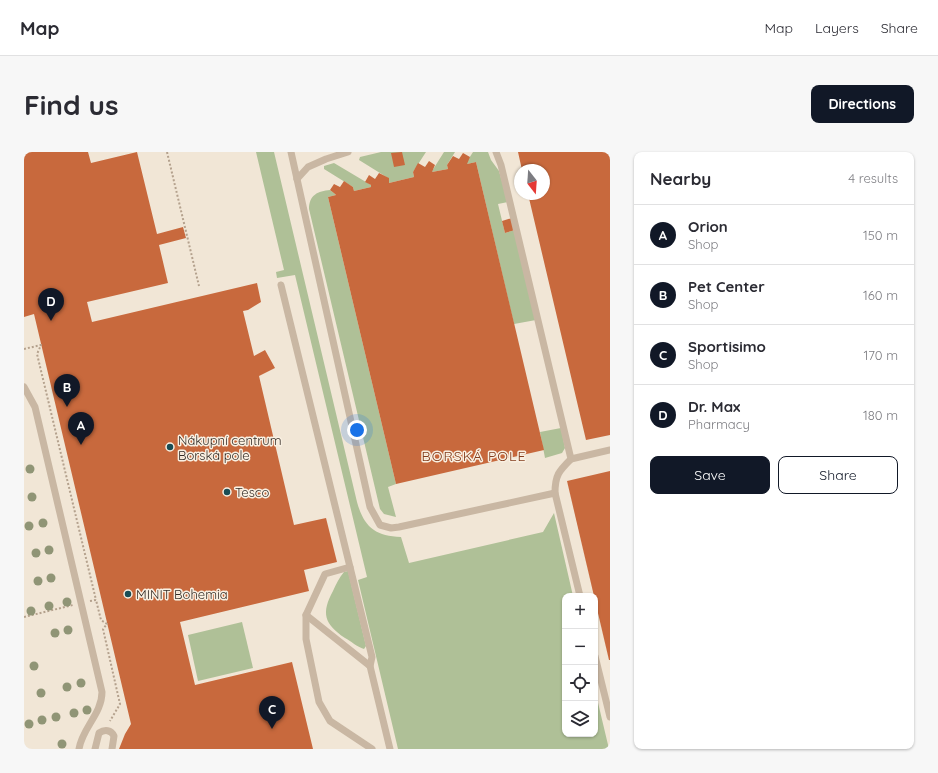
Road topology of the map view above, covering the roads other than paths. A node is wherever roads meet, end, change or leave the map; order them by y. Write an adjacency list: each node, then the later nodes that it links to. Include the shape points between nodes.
1 (291, 152): 4 (lane)
2 (348, 152): 4 (lane, via 308,167)
3 (496, 152): 8 (lane)
4 (297, 179): 9 (lane, via 370,507 380,525 399,527)
5 (280, 285): 10 (lane)
6 (24, 387): 16 (lane, via 35,407 102,692 99,708 83,735)
7 (610, 450): 8 (lane)
8 (571, 459): 9 (lane, via 555,481)
9 (556, 492): 11 (lane)
10 (350, 567): 12 (lane, via 325,574); 14 (lane, via 372,657)
11 (579, 593)
12 (306, 614): 14 (lane); 19 (lane, via 306,639 319,702 330,721)
13 (597, 665): 15 (lane)
14 (370, 666): 20 (lane)
15 (610, 717)
16 (79, 749)
17 (95, 749): 18 (lane, via 99,733 106,730 114,736)
18 (112, 749)
19 (372, 749)
20 (390, 749)

